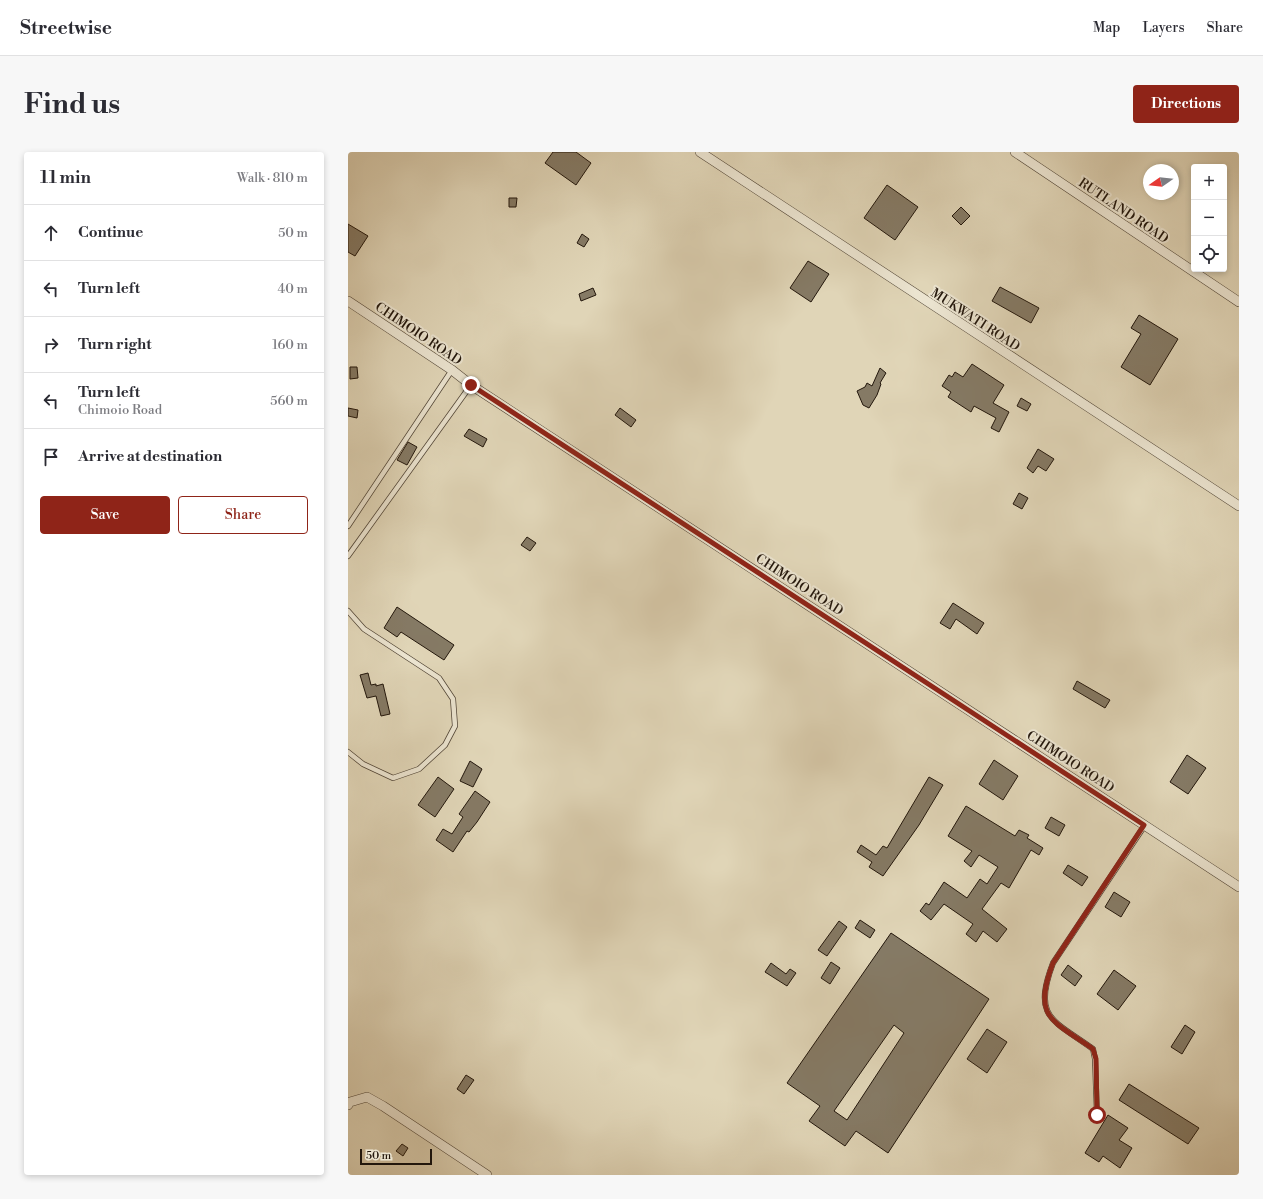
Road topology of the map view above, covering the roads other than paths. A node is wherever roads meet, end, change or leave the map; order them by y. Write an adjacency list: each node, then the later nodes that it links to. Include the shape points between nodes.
1 (700, 152): 7 (street, MUKWATI ROAD)
2 (1015, 152): 4 (street, RUTLAND ROAD)
3 (348, 301): 5 (street, CHIMOIO ROAD)
4 (1239, 302)
5 (452, 370): 6 (street, CHIMOIO ROAD); 8 (lane)
6 (471, 385): 9 (lane); 12 (street, CHIMOIO ROAD)
7 (1239, 506)
8 (348, 526)
9 (348, 556)
10 (348, 611): 11 (lane, via 364,629 438,678 452,699 455,726 444,745 419,769 393,778 363,764)
11 (348, 752)
12 (1144, 825): 13 (street, CHIMOIO ROAD); 15 (lane, via 1053,963 1045,984 1044,1003 1051,1019 1093,1049 1096,1059)
13 (1239, 887)
14 (348, 1105): 16 (street, via 350,1102 368,1097)
15 (1097, 1115)
16 (487, 1175)

